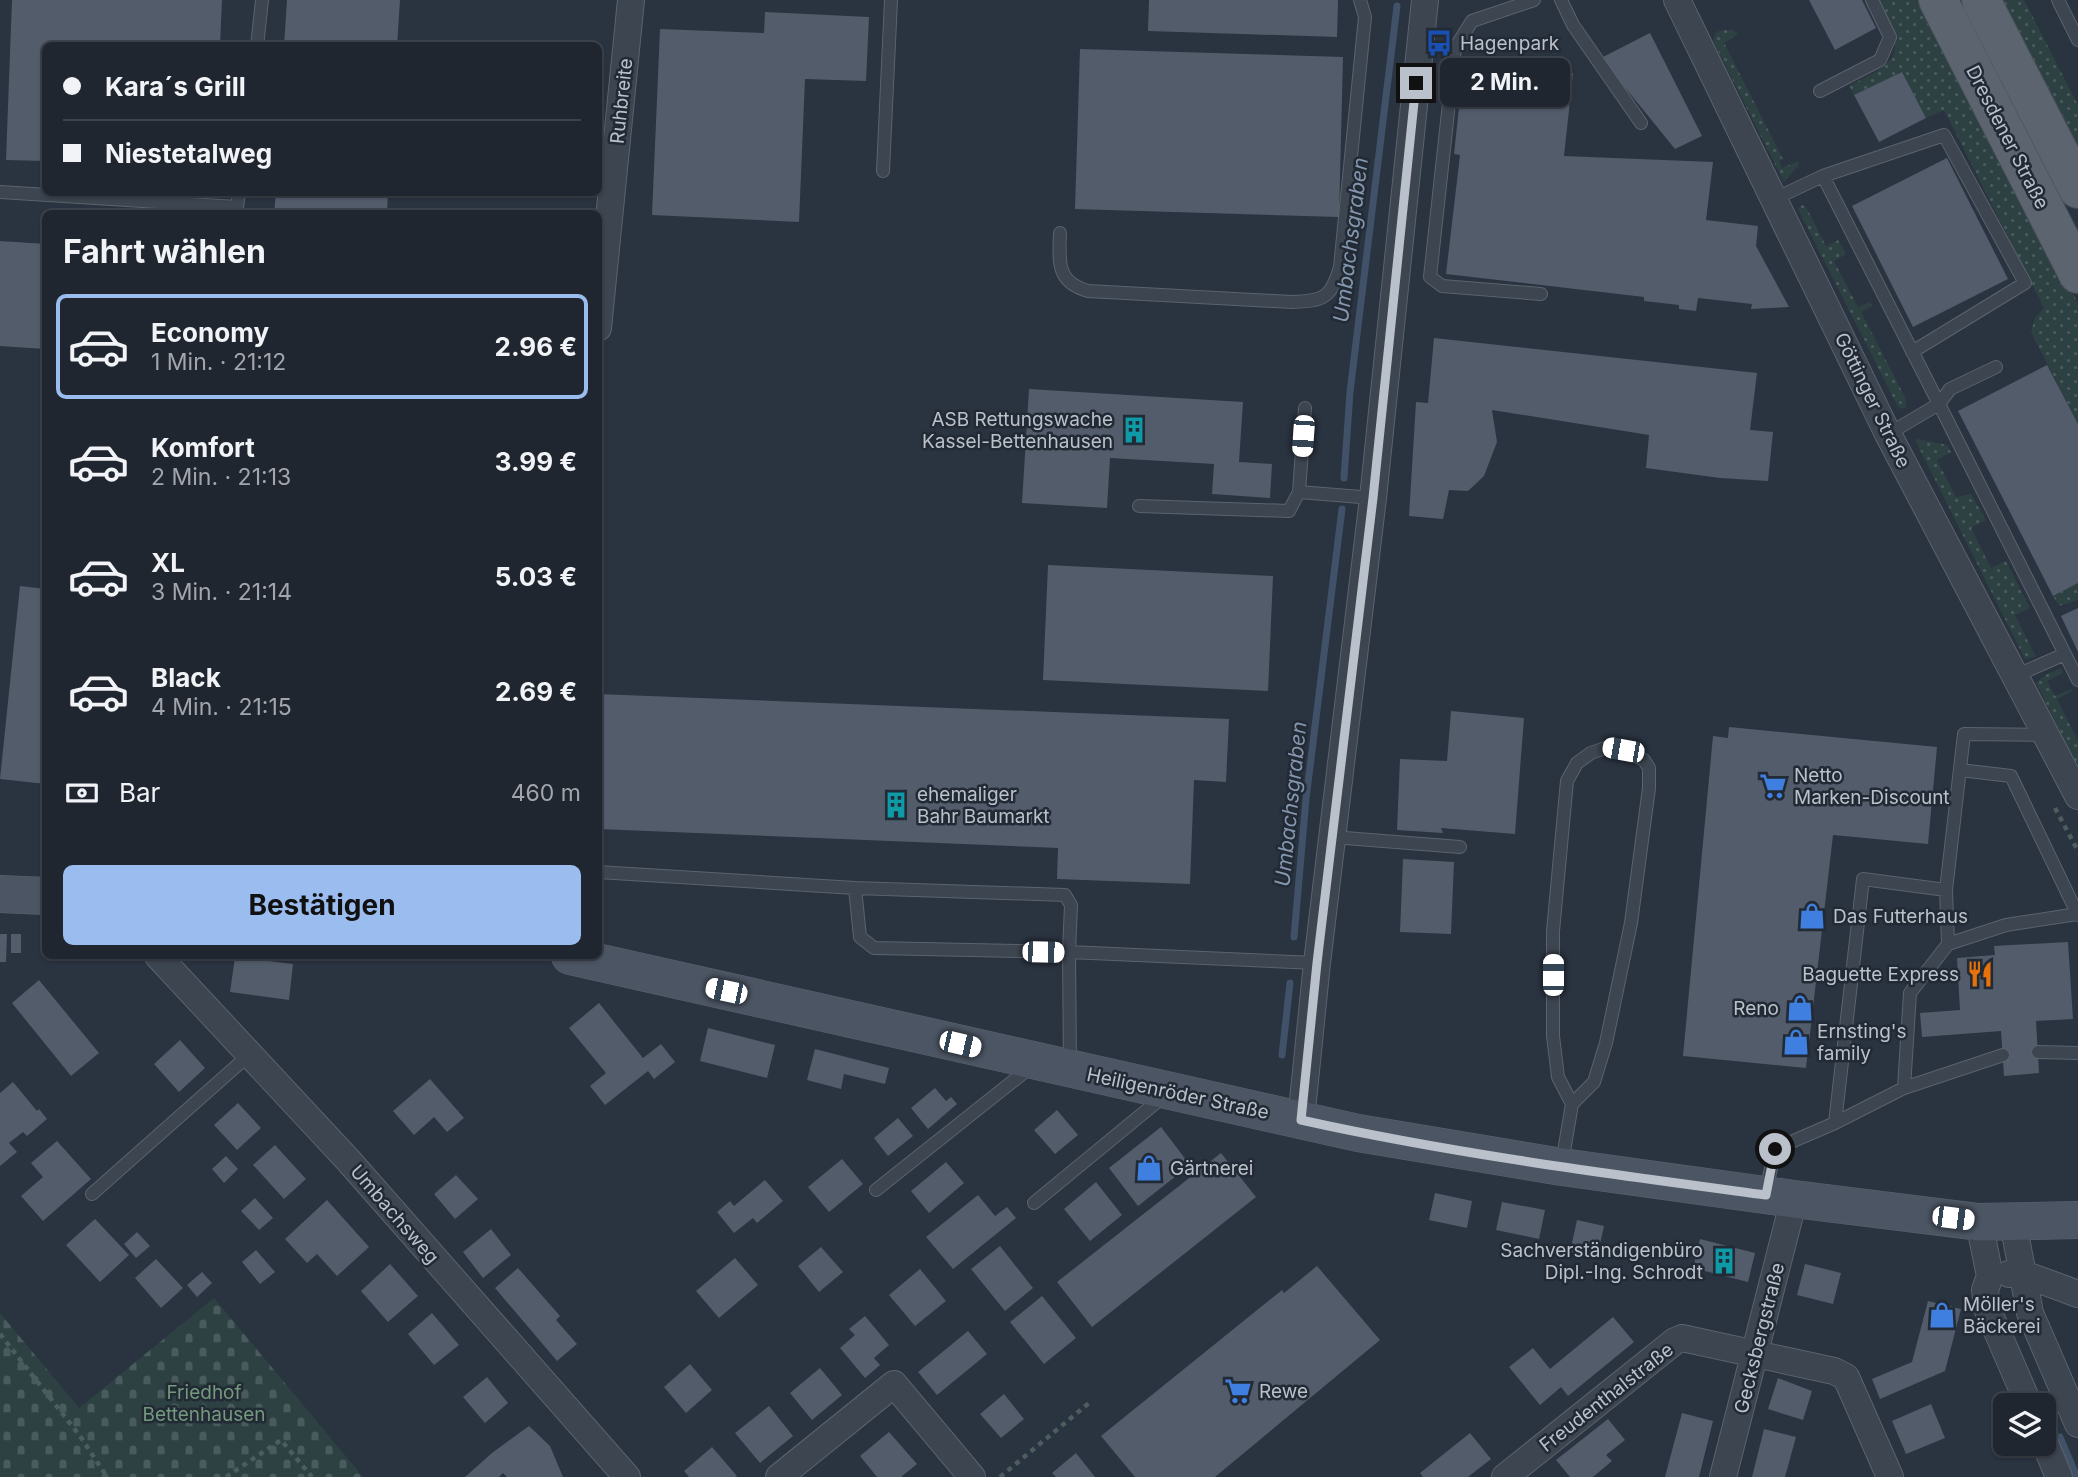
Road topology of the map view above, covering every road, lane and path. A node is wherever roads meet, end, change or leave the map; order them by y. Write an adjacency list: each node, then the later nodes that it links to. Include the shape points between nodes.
1 (262, 0): 14 (lane)
2 (631, 0): 27 (street, Ruhbreite)
3 (891, 0): 17 (lane)
4 (1360, 0): 25 (lane, via 1365,17 1340,267 1325,297 1292,302 1088,291 1069,282 1061,272)
5 (1425, 0): 35 (street)
6 (1534, 0): 28 (lane, via 1472,21 1455,48 1430,277 1442,286)
7 (1561, 0): 16 (lane)
8 (1677, 0): 24 (street, Göttinger Straße)
9 (1872, 0): 15 (lane, via 1890,37 1880,60)
10 (1938, 0): 26 (main road, Dresdener Straße)
11 (1981, 0): 19 (main road, Dresdener Straße)
12 (2058, 0): 13 (lane)
13 (2078, 40)
14 (257, 42)
15 (1820, 91)
16 (1641, 124)
17 (883, 171)
18 (1823, 176): 24 (lane); 29 (lane); 29 (lane, via 1944,135 2025,283)
19 (2078, 189)
20 (0, 192): 21 (lane)
21 (42, 195)
22 (63, 196): 23 (lane, via 237,207)
23 (238, 196)
24 (1774, 199): 33 (street, Göttinger Straße)
25 (1059, 233)
26 (2078, 274)
27 (602, 288)
28 (1541, 294)
29 (1912, 352): 31 (lane)
30 (1996, 367): 31 (lane, via 1951,389)
31 (1939, 404): 33 (lane); 37 (lane)
32 (1305, 408): 34 (lane)
33 (1888, 434): 38 (street, Göttinger Straße)
34 (1299, 492): 35 (lane); 36 (lane, via 1289,511)
35 (1373, 498): 43 (street)
36 (1139, 506)
37 (2065, 654): 38 (lane); 39 (lane)
38 (2015, 676): 40 (street, Göttinger Straße)
39 (2078, 680)
40 (2045, 735): 41 (lane, via 1964,734); 42 (street, Göttinger Straße)
41 (1960, 770): 47 (lane); 50 (lane, via 2011,776)
42 (2078, 796)
43 (1332, 837): 44 (lane); 55 (street)
44 (1460, 847)
45 (602, 872): 46 (lane)
46 (855, 888): 52 (lane, via 860,937 874,948); 52 (lane, via 1065,895 1071,905)
47 (1946, 890): 51 (lane); 65 (lane, via 1863,879)
48 (0, 894): 49 (street)
49 (42, 896)
50 (2078, 914): 51 (lane, via 2006,925)
51 (1948, 944): 61 (lane, via 1910,993)
52 (1069, 952): 55 (lane); 60 (lane)
53 (161, 959): 58 (street, Umbachsweg)
54 (583, 959): 60 (street, Heiligenröder Straße)
55 (1317, 963): 64 (street)
56 (2038, 1052): 57 (lane)
57 (2078, 1053)
58 (250, 1055): 68 (lane); 85 (street, Umbachsweg)
59 (2003, 1055): 61 (lane)
60 (1054, 1065): 62 (street, Heiligenröder Straße); 67 (lane)
61 (1904, 1088): 65 (lane)
62 (1170, 1091): 64 (street, Heiligenröder Straße); 70 (lane)
63 (1572, 1104): 63 (lane, via 1558,1077 1553,1036 1553,931 1564,809 1567,782 1577,763 1608,747 1644,760 1649,768 1649,788 1631,923 1606,1043 1594,1082); 66 (lane)
64 (1301, 1120): 66 (street, Heiligenröder Straße)
65 (1835, 1123): 69 (lane, via 1775,1149)
66 (1562, 1167): 69 (street, Heiligenröder Straße)
67 (876, 1190)
68 (92, 1194)
69 (1780, 1197): 72 (street, Heiligenröder Straße); 77 (street, Gecksbergstraße)
70 (1034, 1203)
71 (2078, 1220): 72 (street, Heiligenröder Straße)
72 (1996, 1222): 73 (street); 74 (street)
73 (2021, 1273): 74 (street); 75 (street); 80 (street, via 2030,1313)
74 (1990, 1276): 78 (street, via 1985,1290 1987,1308)
75 (2078, 1294)
76 (0, 1334): 82 (path)
77 (1756, 1354): 89 (street, Freudenthalstraße, via 1682,1338 1675,1341); 90 (street, Gecksbergstraße); 91 (street, Freudenthalstraße, via 1846,1377)
78 (2024, 1393)
79 (1089, 1403): 88 (path)
80 (2078, 1424)
81 (2050, 1456): 92 (street)
82 (107, 1477)
83 (226, 1477): 84 (path, via 281,1440)
84 (312, 1477)
85 (627, 1477)
86 (779, 1477): 87 (street, via 894,1384)
87 (972, 1477)
88 (1000, 1477)
89 (1505, 1477)
90 (1723, 1477)
91 (1891, 1477)
92 (2059, 1477)

